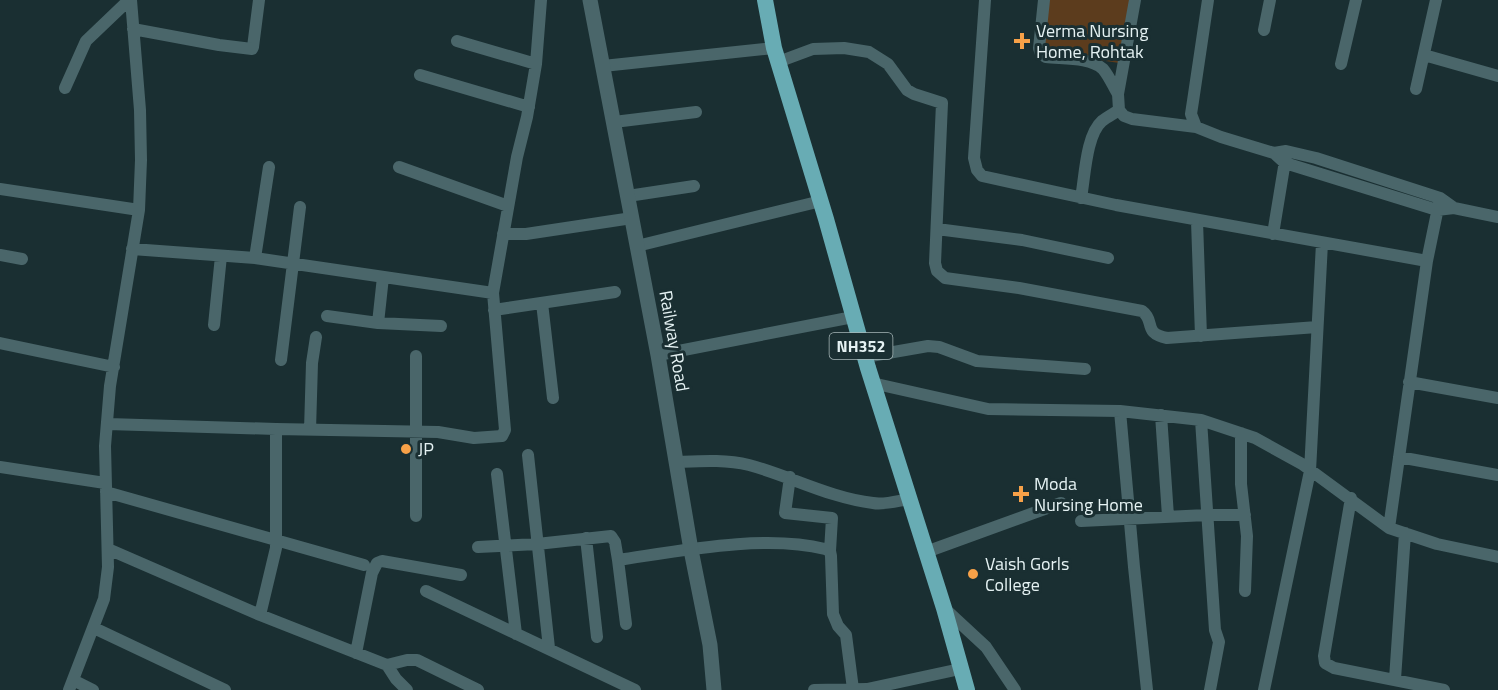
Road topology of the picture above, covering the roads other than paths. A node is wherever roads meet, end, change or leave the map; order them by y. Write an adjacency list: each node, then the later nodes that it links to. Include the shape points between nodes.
1 (130, 0): 13 (street); 23 (street, via 86,41)
2 (259, 0): 13 (street, via 252,49)
3 (542, 0): 18 (street)
4 (590, 0): 20 (street, Railway Road)
5 (765, 0): 16 (highway, NH352)
6 (985, 0): 37 (street, via 974,158 977,170 982,176)
7 (1044, 0): 25 (street, via 1041,54 1097,64)
8 (1135, 0): 25 (street)
9 (1208, 0): 30 (street, via 1191,114)
10 (1270, 0): 14 (street)
11 (1356, 0): 19 (street)
12 (1436, 0): 17 (street)
13 (133, 29): 42 (street, via 140,110)
14 (1264, 30)
15 (457, 41): 18 (street)
16 (776, 55): 20 (street); 38 (highway, NH352); 46 (street, via 844,48 869,52 888,64 907,90 942,103)
17 (1424, 55): 22 (street); 24 (street)
18 (536, 64): 26 (street)
19 (1341, 64)
20 (603, 66): 29 (street, Railway Road)
21 (420, 75): 26 (street)
22 (1498, 76)
23 (65, 88)
24 (1416, 89)
25 (1118, 94): 27 (street)
26 (529, 106): 40 (street)
27 (1119, 110): 30 (street, via 1132,119); 37 (street, via 1095,130)
28 (696, 112): 29 (street)
29 (614, 122): 36 (street, Railway Road)
30 (1196, 127): 31 (street)
31 (1282, 156): 39 (street); 48 (street)
32 (269, 167): 54 (street)
33 (399, 167): 40 (street)
34 (694, 186): 36 (street)
35 (0, 189): 42 (street)
36 (628, 196): 44 (street, Railway Road)
37 (1081, 198): 45 (street)
38 (820, 201): 50 (street); 65 (highway, NH352)
39 (1439, 204): 43 (street); 57 (street)
40 (508, 206): 47 (street)
41 (300, 207): 58 (street)
42 (139, 210): 51 (street)
43 (1498, 217)
44 (632, 219): 47 (street); 50 (street, Railway Road)
45 (1197, 221): 48 (street); 70 (street)
46 (937, 229): 55 (street, via 1022,240); 70 (street, via 935,262 937,271 945,278 1142,311 1157,336)
47 (504, 234): 61 (street)
48 (1273, 234): 49 (street)
49 (1322, 243): 57 (street); 69 (street)
50 (637, 246): 73 (street, Railway Road)
51 (132, 249): 53 (street); 77 (street)
52 (0, 255): 56 (street)
53 (221, 256): 54 (street); 67 (street)
54 (255, 258): 58 (street)
55 (1107, 258)
56 (22, 259)
57 (1427, 261): 79 (street)
58 (292, 263): 59 (street); 76 (street)
59 (383, 277): 61 (street); 66 (street)
60 (615, 292): 62 (street)
61 (493, 293): 63 (street)
62 (542, 303): 63 (street); 81 (street)
63 (494, 310): 89 (street, via 504,433 500,437 474,438)
64 (327, 316): 66 (street)
65 (853, 317): 73 (street); 75 (highway, NH352)
66 (378, 323): 68 (street)
67 (214, 325)
68 (441, 326)
69 (1317, 327): 70 (street); 95 (street)
70 (1201, 336)
71 (316, 338): 88 (street)
72 (0, 343): 77 (street)
73 (658, 355): 93 (street, Railway Road)
74 (416, 356): 89 (street)
75 (865, 357): 78 (street, via 928,346 987,362); 80 (highway, NH352)
76 (281, 360)
77 (114, 367): 86 (street)
78 (1085, 369)
79 (1409, 382): 82 (street); 92 (street)
80 (872, 383): 83 (street, via 988,409); 101 (highway, NH352)
81 (553, 398)
82 (1498, 398)
83 (1120, 411): 84 (street); 107 (street)
84 (1161, 415): 85 (street); 106 (street)
85 (1200, 420): 90 (street); 103 (street)
86 (108, 424): 87 (street); 99 (street)
87 (276, 429): 88 (street); 112 (street)
88 (310, 430): 89 (street)
89 (417, 431): 105 (street)
90 (1241, 433): 95 (street); 104 (street)
91 (528, 455): 113 (street)
92 (1399, 457): 97 (street); 109 (street)
93 (675, 462): 98 (street, via 723,461); 117 (street, Railway Road)
94 (0, 467): 99 (street)
95 (1310, 471): 100 (street); 150 (street)
96 (497, 474): 114 (street)
97 (1498, 476)
98 (790, 477): 101 (street, via 829,493 873,503); 118 (street, via 785,513 832,518)
99 (106, 488): 112 (street); 116 (street)
100 (1350, 498): 109 (street); 136 (street, via 1325,663)
101 (909, 499): 119 (highway, NH352)
102 (1061, 503): 119 (street)
103 (1207, 515): 104 (street); 106 (street); 149 (street, via 1219,642)
104 (1245, 515): 125 (street)
105 (416, 516)
106 (1168, 516): 107 (street)
107 (1130, 518): 108 (street); 148 (street)
108 (1081, 521)
109 (1389, 528): 110 (street)
110 (1405, 533): 120 (street); 136 (street)
111 (586, 538): 113 (street); 121 (street, via 611,536); 131 (street)
112 (276, 539): 122 (street); 127 (street)
113 (537, 544): 114 (street); 132 (street)
114 (505, 546): 115 (street); 130 (street)
115 (478, 547)
116 (108, 549): 127 (street); 129 (street, via 104,598)
117 (691, 550): 118 (street, via 758,544); 121 (street); 144 (street, Railway Road, via 710,645)
118 (830, 551): 138 (street, via 833,614 846,635)
119 (926, 552): 126 (highway, NH352)
120 (1498, 558)
121 (618, 560): 128 (street)
122 (364, 565)
123 (461, 575): 133 (street, via 377,562)
124 (426, 591): 130 (street)
125 (1245, 591)
126 (944, 608): 135 (highway, NH352); 147 (street, via 986,647)
127 (260, 615): 133 (street)
128 (626, 624)
129 (94, 628): 137 (street); 140 (street)
130 (516, 634): 132 (street)
131 (597, 637)
132 (549, 648): 143 (street)
133 (356, 653): 134 (street)
134 (387, 665): 141 (street); 142 (street, via 417,660)
135 (960, 669): 138 (street); 146 (highway, NH352)
136 (1400, 683): 151 (street)
137 (71, 685): 139 (street)
138 (853, 689): 145 (street)
139 (93, 690)
140 (225, 690)
141 (407, 690)
142 (478, 690)
143 (635, 690)
144 (714, 690)
145 (814, 690)
146 (967, 690)
147 (1015, 690)
148 (1148, 690)
149 (1210, 690)
150 (1264, 690)
151 (1444, 690)

